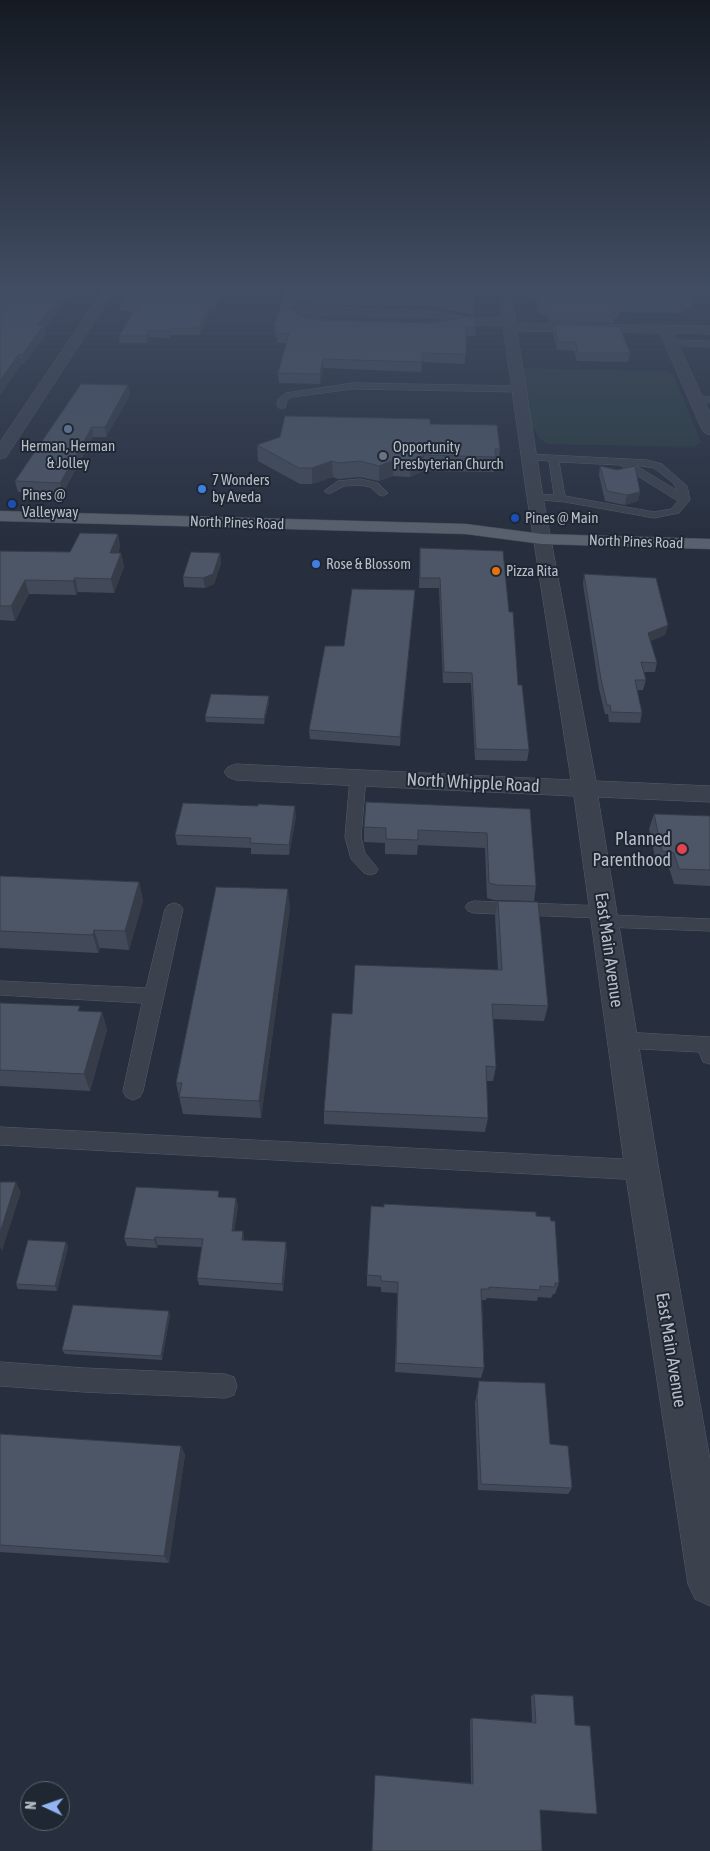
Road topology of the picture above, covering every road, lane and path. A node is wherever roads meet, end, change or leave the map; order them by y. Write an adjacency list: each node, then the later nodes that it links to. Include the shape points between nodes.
1 (54, 373): 8 (street)
2 (518, 373): 4 (street, East Main Avenue)
3 (689, 373): 5 (street)
4 (520, 389): 6 (lane, via 353,386 288,395); 9 (street, East Main Avenue)
5 (703, 400): 7 (street)
6 (282, 406)
7 (710, 430)
8 (0, 454)
9 (541, 457): 12 (street, East Main Avenue); 12 (lane, via 619,460 658,466 683,488 685,500 675,511 654,515)
10 (329, 491): 11 (lane, via 342,483 360,482 374,485)
11 (383, 493)
12 (547, 498): 15 (street, East Main Avenue)
13 (0, 516): 15 (main road, North Pines Road)
14 (710, 529): 15 (main road, North Pines Road)
15 (541, 532): 16 (main road, North Pines Road); 19 (street, East Main Avenue)
16 (710, 544)
17 (236, 772): 18 (street, North Whipple Road)
18 (358, 778): 19 (street, North Whipple Road); 21 (lane, via 353,837 357,855)
19 (585, 789): 20 (street, North Whipple Road); 24 (street, East Main Avenue)
20 (710, 794)
21 (370, 869)
22 (474, 907): 24 (lane)
23 (174, 909): 27 (lane)
24 (604, 916): 25 (lane); 28 (street, East Main Avenue)
25 (710, 925)
26 (0, 988): 27 (lane)
27 (154, 996): 30 (lane)
28 (622, 1040): 29 (lane); 32 (street, East Main Avenue)
29 (709, 1048)
30 (133, 1091)
31 (0, 1136): 32 (lane)
32 (642, 1170): 35 (street, East Main Avenue)
33 (0, 1374): 34 (lane)
34 (225, 1386)
35 (710, 1584)

